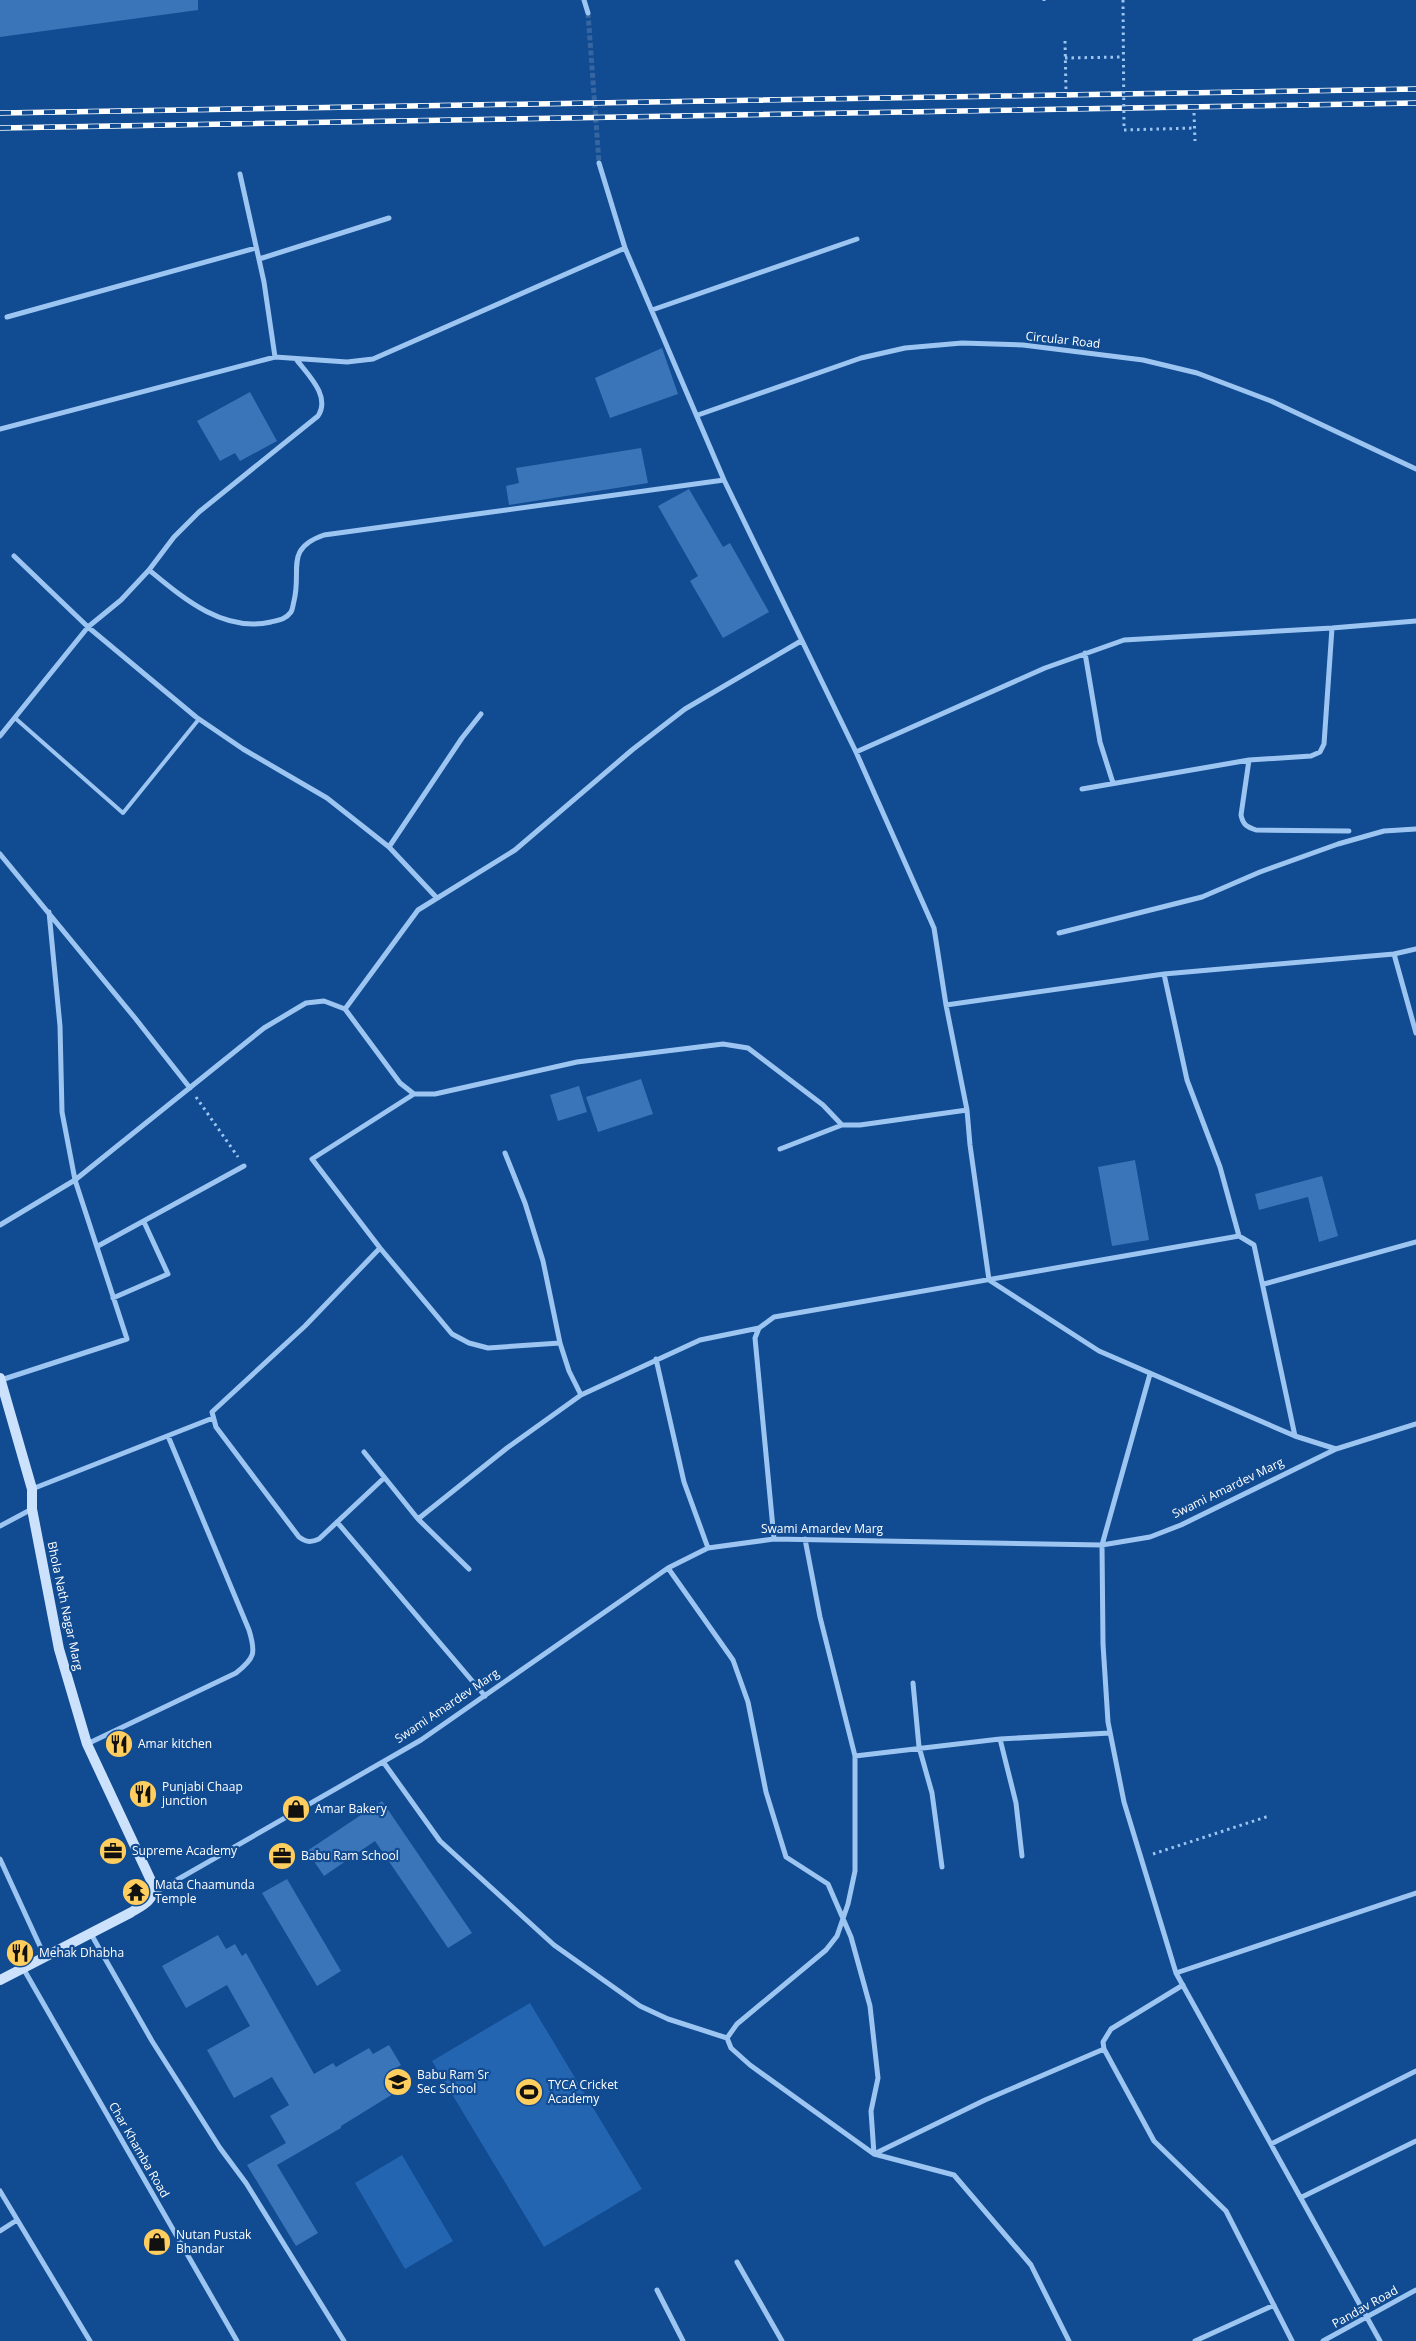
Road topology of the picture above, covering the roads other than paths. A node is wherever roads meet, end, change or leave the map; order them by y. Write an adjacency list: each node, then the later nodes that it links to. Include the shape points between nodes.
1 (584, 0): 2 (street)
2 (588, 13)
3 (599, 163): 8 (street)
4 (240, 174): 7 (street)
5 (389, 218): 9 (street)
6 (857, 239): 10 (street)
7 (256, 248): 9 (street); 11 (street)
8 (625, 248): 10 (street); 13 (street, via 387,354 347,362)
9 (259, 259): 12 (street)
10 (652, 310): 14 (street)
11 (7, 317)
12 (275, 358): 13 (street); 15 (street)
13 (296, 359): 19 (street, via 323,399 323,408 318,416 199,512 174,536)
14 (698, 415): 16 (street, Circular Road, via 861,358 905,348 962,343 1023,346 1143,360 1197,373 1271,401); 17 (street)
15 (0, 429)
16 (1416, 469)
17 (724, 480): 19 (street, via 324,535 300,548 292,611 282,619 261,624 213,615 184,599); 23 (street)
18 (14, 556): 21 (street)
19 (149, 570): 21 (street, via 121,600)
20 (1416, 621): 22 (street)
21 (88, 627): 26 (street); 27 (street)
22 (1332, 628): 24 (street, via 1154,636 1124,640); 30 (street, via 1324,744 1320,752 1311,756)
23 (801, 641): 29 (street); 37 (street, via 685,709 515,850)
24 (1085, 653): 29 (street); 31 (street, via 1100,742)
25 (481, 714): 35 (street)
26 (15, 718): 27 (lane, via 123,813); 28 (street)
27 (199, 719): 35 (street, via 327,798)
28 (0, 736)
29 (856, 752): 43 (street, via 934,928)
30 (1249, 760): 31 (street); 34 (street, via 1241,815 1247,827 1256,830)
31 (1113, 783): 32 (street)
32 (1082, 789)
33 (1416, 830): 39 (street, via 1384,831 1338,844 1260,872 1202,898)
34 (1350, 831)
35 (389, 847): 37 (street)
36 (0, 854): 38 (street)
37 (436, 898): 44 (street, via 418,910)
38 (49, 912): 46 (street); 53 (street, via 60,1026 62,1112)
39 (1059, 933)
40 (1416, 949): 41 (street)
41 (1394, 954): 42 (street); 45 (street)
42 (1164, 974): 43 (street); 56 (street, via 1187,1080 1220,1167)
43 (946, 1005): 48 (street)
44 (345, 1009): 46 (street, via 324,1000 306,1003 264,1028); 47 (street, via 400,1083)
45 (1416, 1033)
46 (190, 1088): 53 (street)
47 (414, 1094): 49 (street, via 435,1094 577,1062 724,1044 748,1048 822,1105); 59 (street, via 312,1159)
48 (968, 1110): 49 (street, via 860,1126); 60 (street)
49 (842, 1125): 50 (street)
50 (780, 1150)
51 (505, 1153): 64 (street, via 525,1202 543,1261)
52 (244, 1166): 54 (street)
53 (75, 1180): 55 (street); 58 (street)
54 (144, 1222): 58 (street); 62 (street, via 168,1274)
55 (0, 1226)
56 (1239, 1236): 60 (street); 61 (street, via 1254,1245)
57 (1416, 1242): 61 (street)
58 (98, 1246): 62 (street)
59 (380, 1248): 64 (street, via 452,1334 469,1343 488,1348); 69 (street, via 305,1326 219,1404 212,1412)
60 (989, 1280): 63 (street, via 774,1317); 66 (street, via 1098,1352)
61 (1264, 1284): 72 (street)
62 (114, 1298): 67 (street, via 127,1339)
63 (759, 1328): 65 (street, via 700,1340); 81 (street, via 755,1338)
64 (560, 1343): 68 (street)
65 (656, 1359): 68 (street); 84 (street, via 684,1482)
66 (1150, 1374): 72 (street); 83 (street)
67 (0, 1379): 76 (street, Bhola Nath Nagar Marg)
68 (581, 1395): 78 (street)
69 (213, 1418): 71 (street); 79 (street, via 216,1428 299,1537 311,1542)
70 (1416, 1424): 73 (street, Swami Amardev Marg)
71 (168, 1436): 76 (street); 91 (street, via 249,1630 254,1647 251,1661 236,1673)
72 (1295, 1436): 73 (street)
73 (1336, 1449): 83 (street, Swami Amardev Marg, via 1181,1525 1150,1537)
74 (364, 1452): 75 (street)
75 (384, 1478): 78 (street); 79 (street)
76 (32, 1489): 77 (street, Bhola Nath Nagar Marg)
77 (32, 1509): 80 (street); 91 (street, Bhola Nath Nagar Marg, via 59,1649)
78 (418, 1518): 86 (street)
79 (337, 1522): 88 (street)
80 (0, 1526)
81 (774, 1539): 82 (street, Swami Amardev Marg); 84 (street, Swami Amardev Marg)
82 (805, 1539): 83 (street, Swami Amardev Marg); 93 (street, via 820,1617)
83 (1102, 1545): 89 (street, via 1103,1644)
84 (708, 1548): 85 (street, Swami Amardev Marg)
85 (668, 1568): 88 (street, Swami Amardev Marg); 100 (street, via 732,1660 748,1702 766,1792 786,1857 828,1884)
86 (469, 1569)
87 (912, 1683): 92 (street)
88 (485, 1696): 94 (street, Swami Amardev Marg)
89 (1110, 1733): 90 (street); 104 (street, via 1124,1802)
90 (1000, 1739): 92 (street); 95 (street, via 1016,1803)
91 (87, 1744): 98 (street, Bhola Nath Nagar Marg)
92 (918, 1747): 93 (street); 97 (street, via 932,1794)
93 (855, 1756): 100 (street, via 854,1870)
94 (384, 1763): 98 (street, Swami Amardev Marg); 107 (street, via 440,1841 554,1945 640,2006 668,2019)
95 (1022, 1856)
96 (0, 1859): 102 (street)
97 (942, 1867)
98 (154, 1890): 101 (street, Swami Amardev Marg, via 149,1901)
99 (1416, 1893): 104 (street)
100 (843, 1919): 107 (street, via 837,1936 826,1950 737,2024); 112 (street, via 870,2006 878,2078 871,2111)
101 (91, 1934): 102 (street, Swami Amardev Marg); 125 (street, via 152,2041)
102 (45, 1958): 103 (street, Swami Amardev Marg)
103 (24, 1968): 105 (street, Swami Amardev Marg); 122 (street, Char Khamba Road)
104 (1176, 1973): 106 (street)
105 (0, 1980)
106 (1183, 1985): 108 (street, via 1111,2029 1103,2042); 111 (street)
107 (727, 2038): 112 (street, via 731,2048 750,2065)
108 (1104, 2049): 112 (street, via 985,2100); 120 (street, via 1154,2141 1226,2211)
109 (1416, 2071): 111 (street)
110 (1416, 2141): 114 (street)
111 (1271, 2144): 114 (street)
112 (874, 2154): 128 (street, via 954,2175 1031,2265)
113 (0, 2191): 115 (street)
114 (1302, 2196): 121 (street)
115 (18, 2220): 116 (street); 123 (street)
116 (0, 2231)
117 (737, 2262): 127 (street)
118 (657, 2290): 126 (street)
119 (1416, 2290): 121 (street, Pandav Road)
120 (1274, 2305): 129 (street); 130 (street)
121 (1367, 2317): 131 (street, Pandav Road); 132 (street)
122 (236, 2339): 124 (street)
123 (90, 2341)
124 (228, 2341)
125 (344, 2341)
126 (683, 2341)
127 (782, 2341)
128 (1069, 2341)
129 (1195, 2341)
130 (1292, 2341)
131 (1323, 2341)
132 (1380, 2341)

